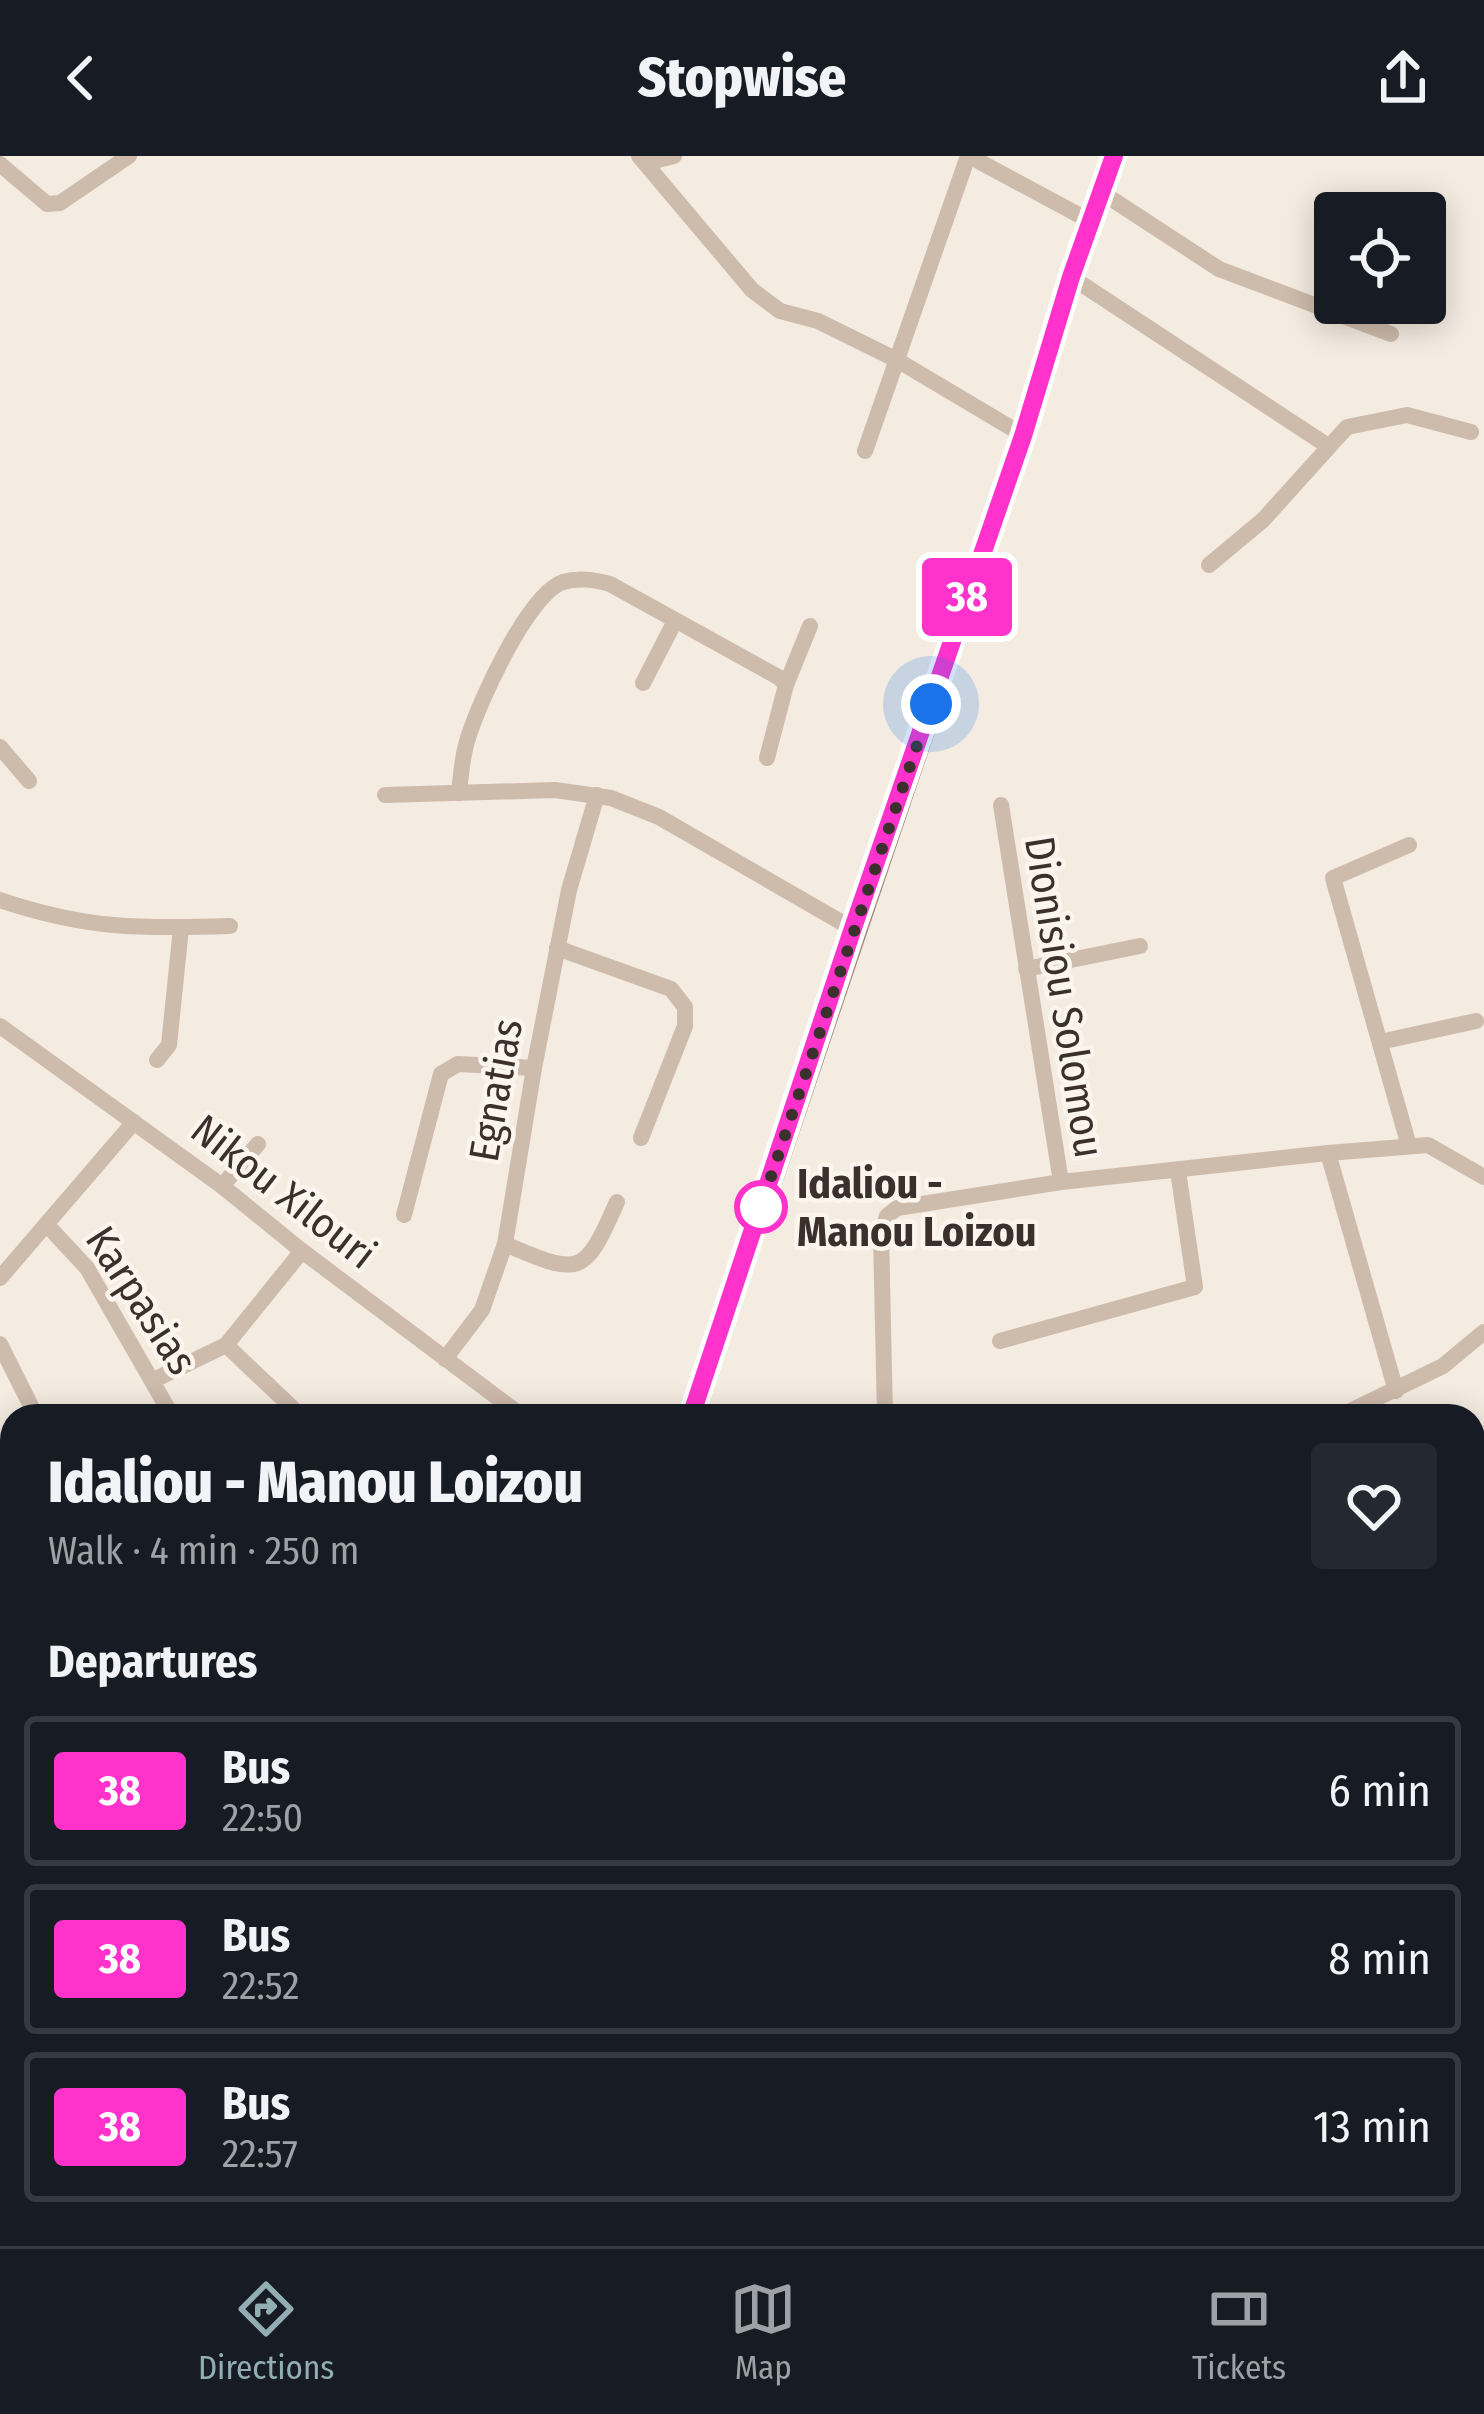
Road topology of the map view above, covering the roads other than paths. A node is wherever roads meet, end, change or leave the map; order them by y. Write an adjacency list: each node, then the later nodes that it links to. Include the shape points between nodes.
1 (129, 156): 6 (street, via 47,204)
2 (674, 156): 5 (street)
3 (968, 156): 8 (street); 11 (street)
4 (1114, 156): 7 (main road)
5 (643, 160): 11 (street, via 752,290 780,311)
6 (0, 164)
7 (1101, 192): 8 (main road); 10 (street, via 1219,269)
8 (1090, 221): 9 (main road)
9 (1071, 277): 13 (main road); 14 (street)
10 (1391, 334)
11 (897, 360): 13 (street); 15 (street)
12 (1471, 432): 14 (street, via 1407,415 1347,427)
13 (1023, 436): 32 (main road)
14 (1328, 446): 16 (street, via 1263,520)
15 (865, 451)
16 (1209, 565)
17 (675, 621): 19 (street); 20 (street); 24 (street, via 610,584 562,582 544,593 474,721)
18 (810, 626): 20 (street)
19 (643, 683)
20 (786, 685): 22 (street)
21 (0, 747): 23 (street)
22 (767, 758)
23 (29, 781)
24 (459, 794): 25 (street); 26 (street)
25 (385, 795)
26 (597, 795): 32 (street, via 658,817); 34 (street, Egnatias)
27 (1001, 805): 35 (street, Dionisiou Solomou)
28 (1409, 845): 38 (street, via 1333,878)
29 (0, 900): 31 (street, via 60,920)
30 (230, 926): 31 (street)
31 (181, 928): 39 (street, via 169,1045)
32 (853, 928): 67 (main road)
33 (1140, 946): 35 (street)
34 (557, 948): 40 (street, Egnatias); 42 (street, via 667,987 685,1007 685,1026)
35 (1026, 969): 48 (street, Dionisiou Solomou)
36 (1476, 1021): 38 (street)
37 (0, 1026): 41 (street, Nikou Xilouri)
38 (1379, 1042): 44 (street)
39 (158, 1060)
40 (534, 1068): 51 (street, via 458,1064 441,1074); 53 (street, Egnatias)
41 (134, 1122): 49 (street, Nikou Xilouri); 52 (street)
42 (641, 1138)
43 (258, 1144): 49 (street)
44 (1409, 1147): 45 (street); 47 (street, via 1428,1145)
45 (1328, 1153): 46 (street); 62 (street)
46 (1178, 1171): 48 (street); 57 (street, via 1195,1287)
47 (1484, 1177)
48 (1060, 1182): 68 (street, Dionisiou Solomou, via 896,1208 887,1216)
49 (222, 1186): 54 (street, Nikou Xilouri)
50 (617, 1202): 53 (street, via 598,1246 574,1265)
51 (404, 1214)
52 (47, 1225): 55 (street); 61 (street, Karpasias, via 80,1257)
53 (506, 1244): 60 (street, Egnatias, via 482,1310)
54 (302, 1252): 59 (street); 60 (street, Nikou Xilouri)
55 (0, 1278)
56 (1484, 1332): 62 (street)
57 (1000, 1342)
58 (0, 1344): 63 (street)
59 (226, 1345): 61 (street); 65 (street)
60 (445, 1359): 66 (street, Nikou Xilouri)
61 (154, 1380): 64 (street, Karpasias)
62 (1396, 1390): 69 (street)
63 (30, 1404)
64 (166, 1404)
65 (288, 1404)
66 (503, 1404)
67 (695, 1404)
68 (885, 1404)
69 (1366, 1404)

